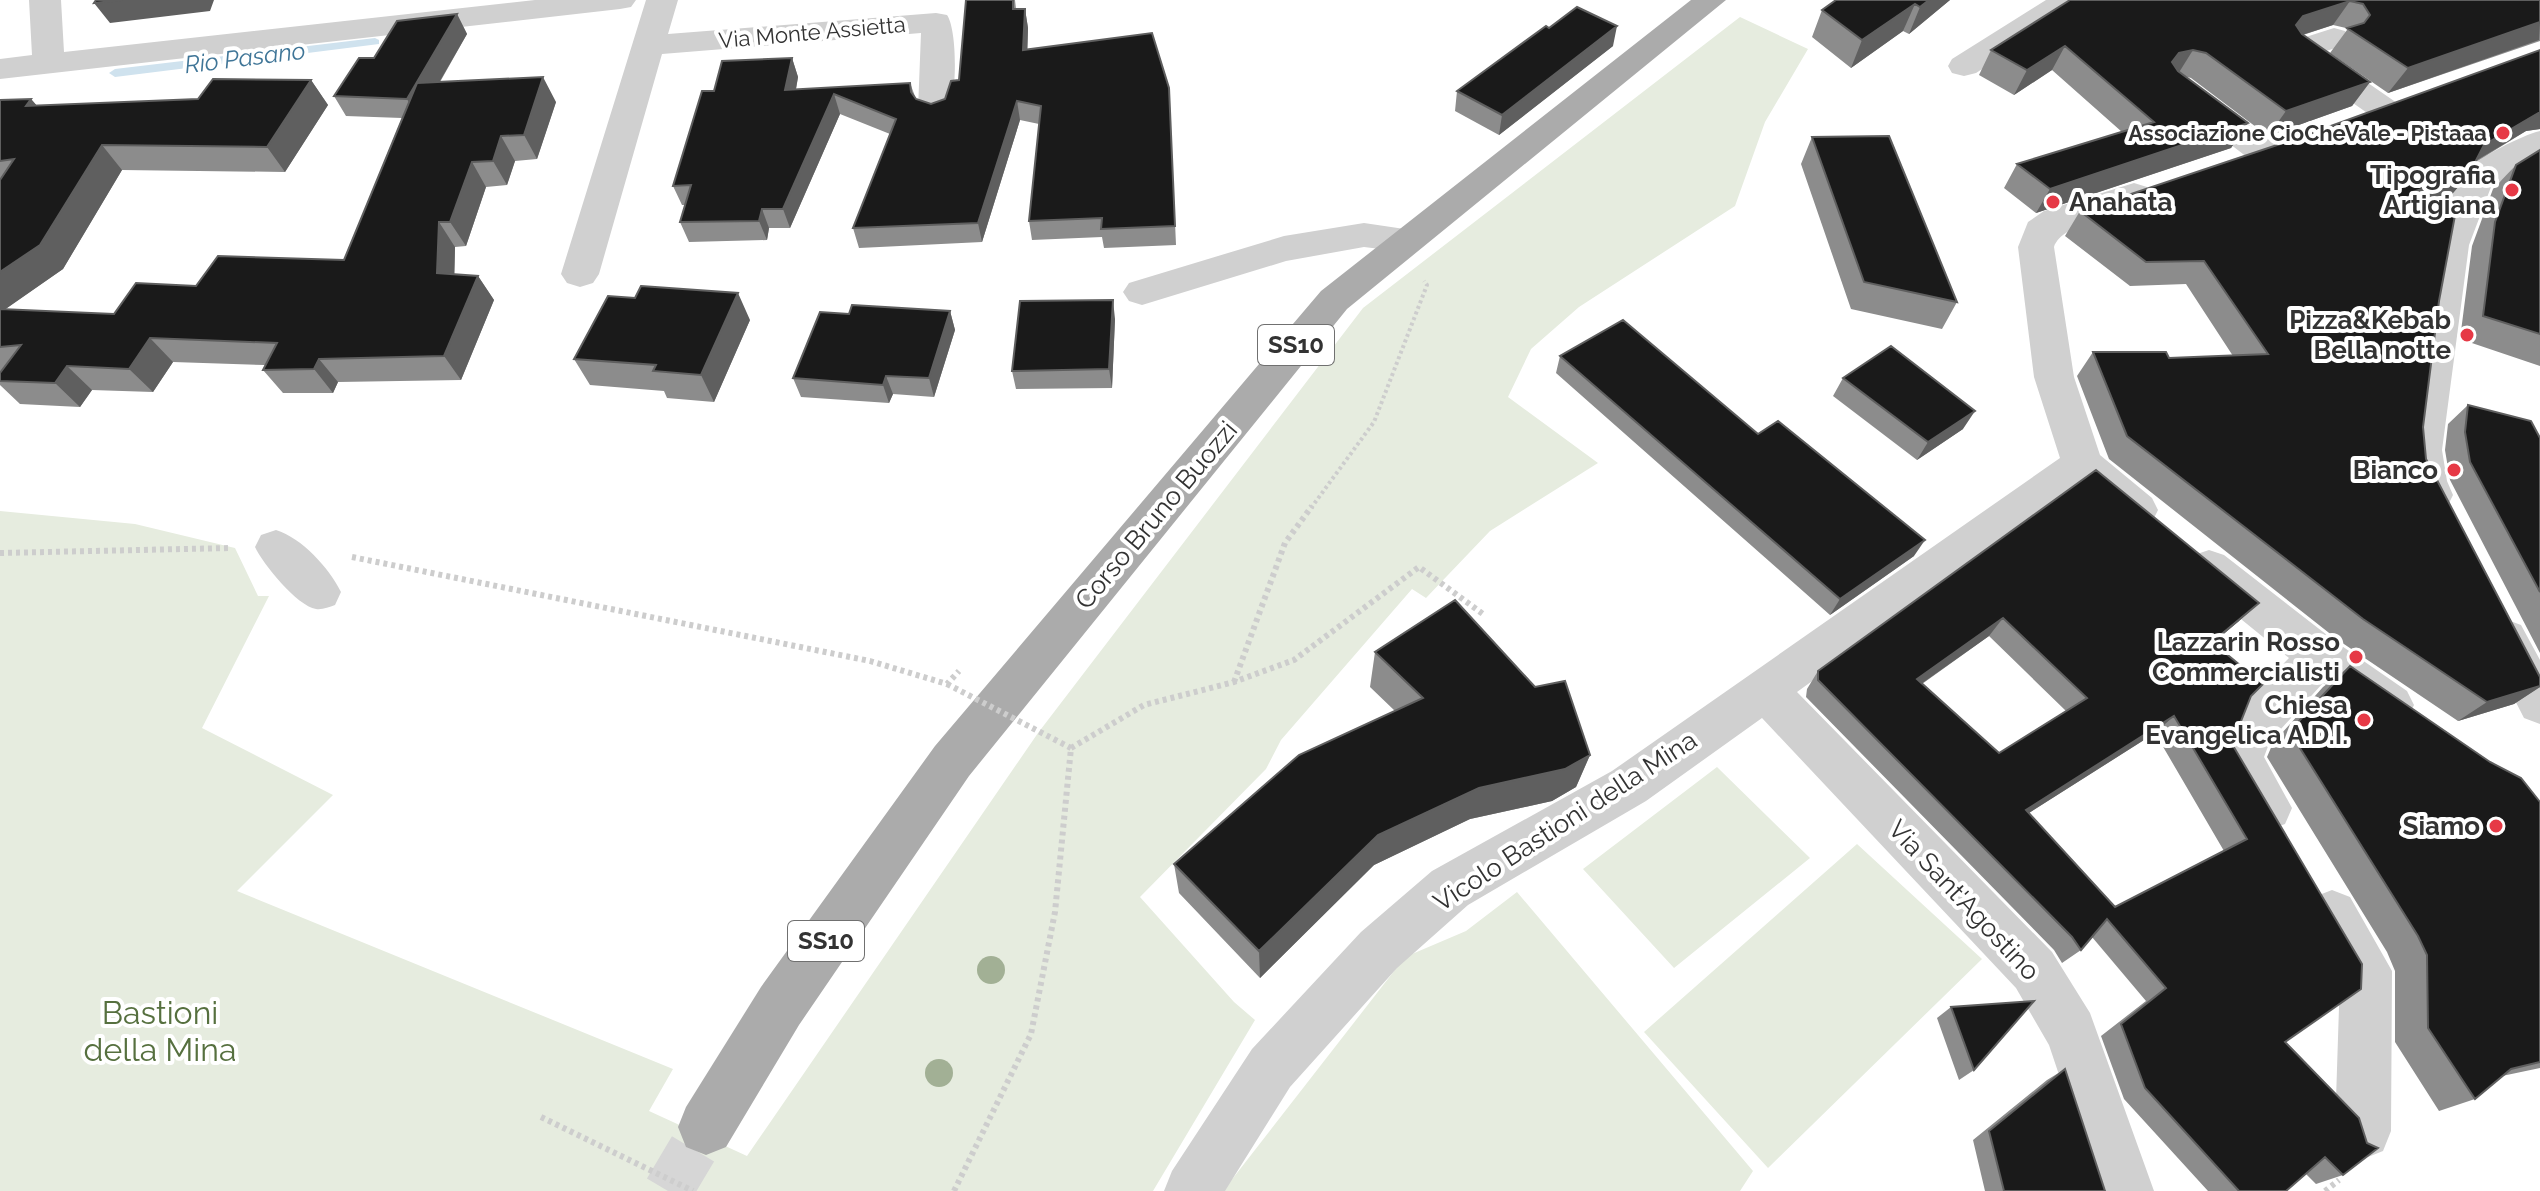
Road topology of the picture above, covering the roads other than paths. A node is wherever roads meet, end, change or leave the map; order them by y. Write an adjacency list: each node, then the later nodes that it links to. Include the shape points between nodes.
1 (45, 0): 8 (street)
2 (620, 0): 8 (street)
3 (662, 0): 7 (street)
4 (1710, 0): 21 (main road, Corso Bruno Buozzi / SS10)
5 (2068, 0): 9 (street)
6 (2334, 38): 13 (street, via 2298,50 2399,104)
7 (648, 45): 12 (street, Via Monte Assietta, via 936,22); 22 (street)
8 (49, 63): 10 (street)
9 (1964, 66)
10 (0, 69)
11 (2177, 87): 16 (street)
12 (935, 110)
13 (2342, 125)
14 (2298, 141): 16 (street)
15 (2540, 142): 19 (street, via 2476,180)
16 (2264, 153): 17 (street)
17 (2220, 167)
18 (2161, 187): 24 (street, via 2057,220 2041,231 2036,247 2054,377)
19 (2464, 209): 20 (street); 25 (street, via 2451,245 2422,450 2426,481)
20 (2419, 223)
21 (1405, 240): 23 (street, via 1364,235 1284,249); 33 (main road, Corso Bruno Buozzi / SS10, via 1334,300 952,761 780,1006)
22 (580, 274)
23 (1142, 292)
24 (2082, 464): 29 (street); 30 (street, Vicolo Bastioni della Mina)
25 (2449, 530)
26 (276, 547): 27 (street)
27 (319, 592)
28 (2491, 610): 31 (street)
29 (2320, 656): 32 (street); 34 (street, via 2251,729 2239,759 2366,971)
30 (1764, 689): 35 (street, Vicolo Bastioni della Mina, via 1629,786 1450,888 1379,950 1271,1068); 36 (street, Via Sant'Agostino, via 2034,970 2071,1032)
31 (2540, 704)
32 (2424, 727)
33 (706, 1127)
34 (2363, 1131)
35 (1192, 1191)
36 (2126, 1191)

